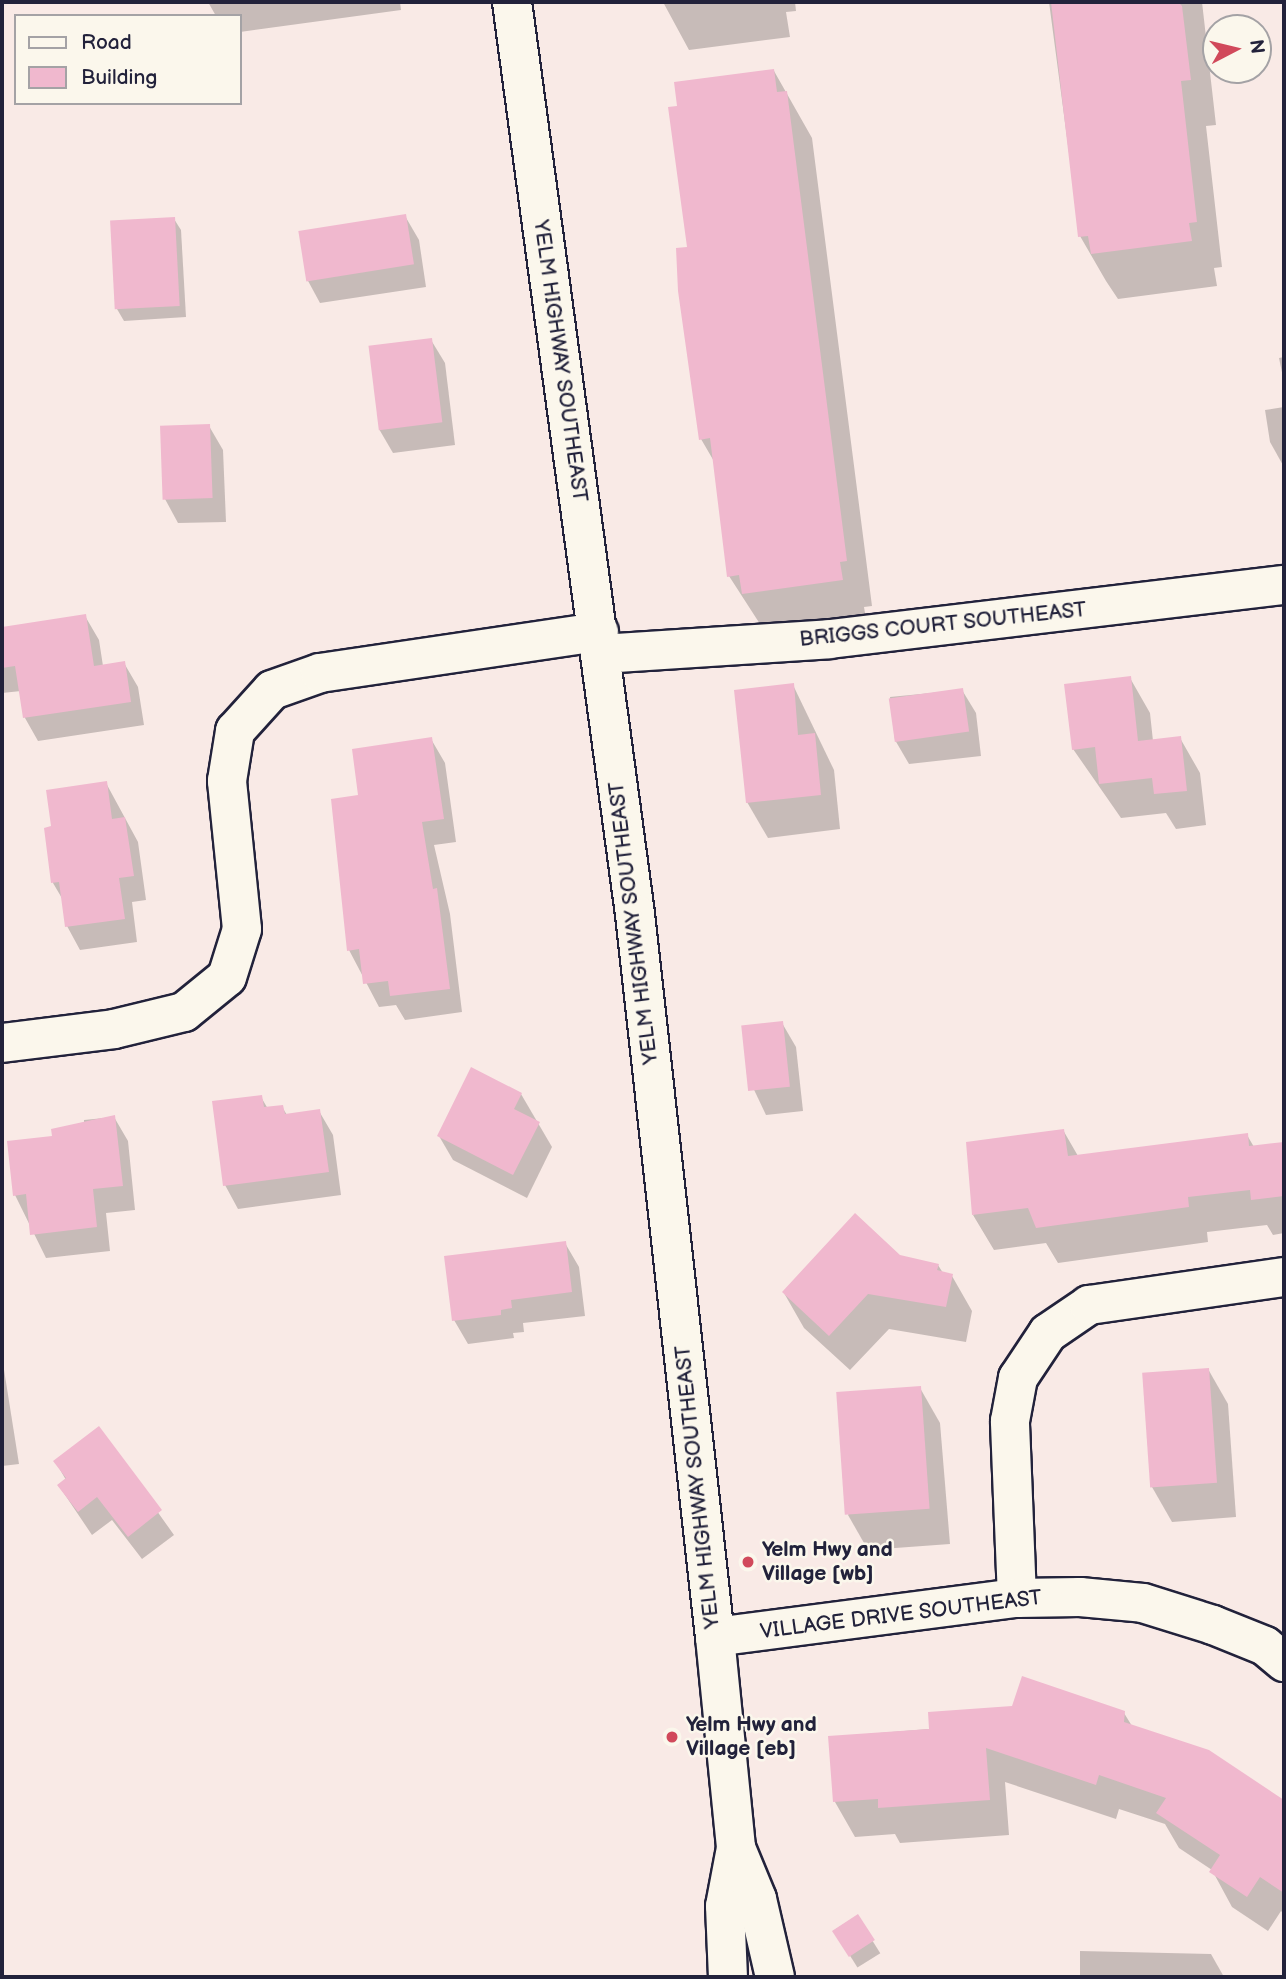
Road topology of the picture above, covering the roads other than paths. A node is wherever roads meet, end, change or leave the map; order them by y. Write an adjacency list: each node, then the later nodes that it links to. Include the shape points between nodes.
1 (512, 2): 3 (street, YELM HIGHWAY SOUTHEAST)
2 (1284, 585): 3 (street, BRIGGS COURT SOUTHEAST, via 830,639)
3 (600, 643): 4 (street, BRIGGS COURT SOUTHEAST, via 320,673 272,690 236,731 227,781 242,929 227,977 184,1012 114,1028); 7 (street, YELM HIGHWAY SOUTHEAST)
4 (2, 1043)
5 (1284, 1277): 6 (street, via 1089,1305 1048,1333 1018,1378 1010,1421)
6 (1017, 1598): 7 (street, VILLAGE DRIVE SOUTHEAST); 8 (street, VILLAGE DRIVE SOUTHEAST, via 1143,1603 1265,1646)
7 (715, 1637): 9 (street, YELM HIGHWAY SOUTHEAST)
8 (1284, 1662)
9 (736, 1848): 10 (street, YELM HIGHWAY SOUTHEAST, via 726,1906); 11 (street, YELM HIGHWAY SOUTHEAST, via 757,1899)
10 (728, 1977)
11 (775, 1977)

